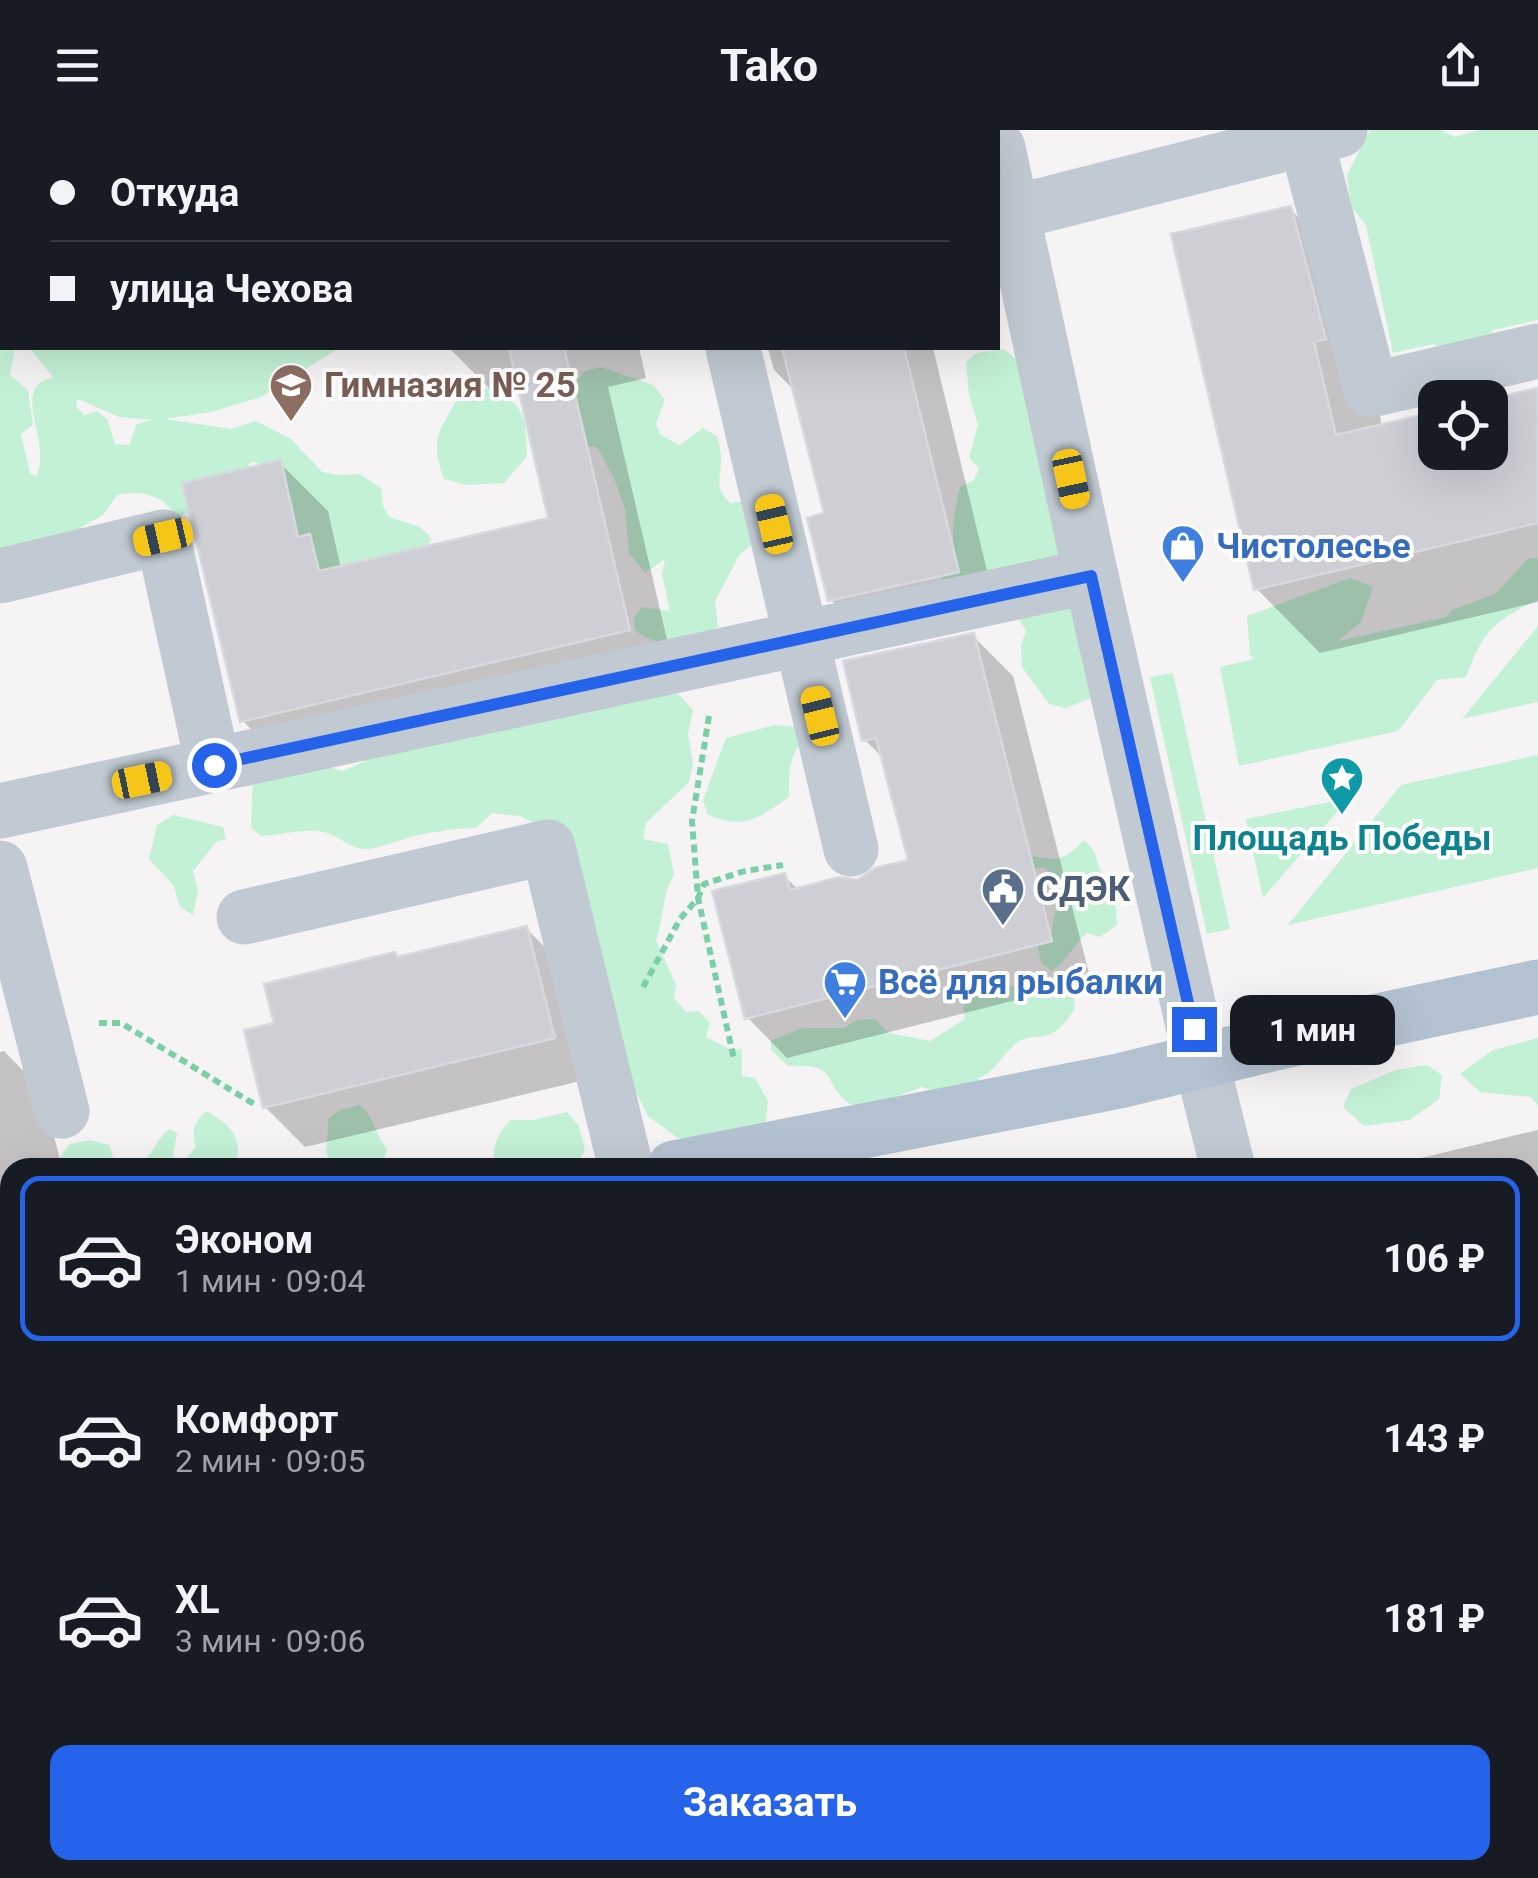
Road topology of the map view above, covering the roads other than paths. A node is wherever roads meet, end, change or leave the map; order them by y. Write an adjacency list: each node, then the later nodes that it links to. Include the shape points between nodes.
1 (1324, 134): 3 (street); 5 (street, via 1371,390)
2 (1000, 158): 3 (street)
3 (1011, 213): 7 (street)
4 (733, 350): 8 (street)
5 (1538, 351)
6 (0, 576): 9 (street, via 163,537)
7 (1091, 576): 8 (street); 15 (street)
8 (801, 640): 9 (street); 11 (street)
9 (214, 765): 10 (street)
10 (0, 811)
11 (851, 849)
12 (0, 868): 16 (street)
13 (244, 918): 17 (street, via 548,846)
14 (1538, 987): 15 (main road)
15 (1201, 1061): 18 (main road); 19 (street)
16 (62, 1111)
17 (624, 1158)
18 (725, 1158)
19 (1225, 1158)

